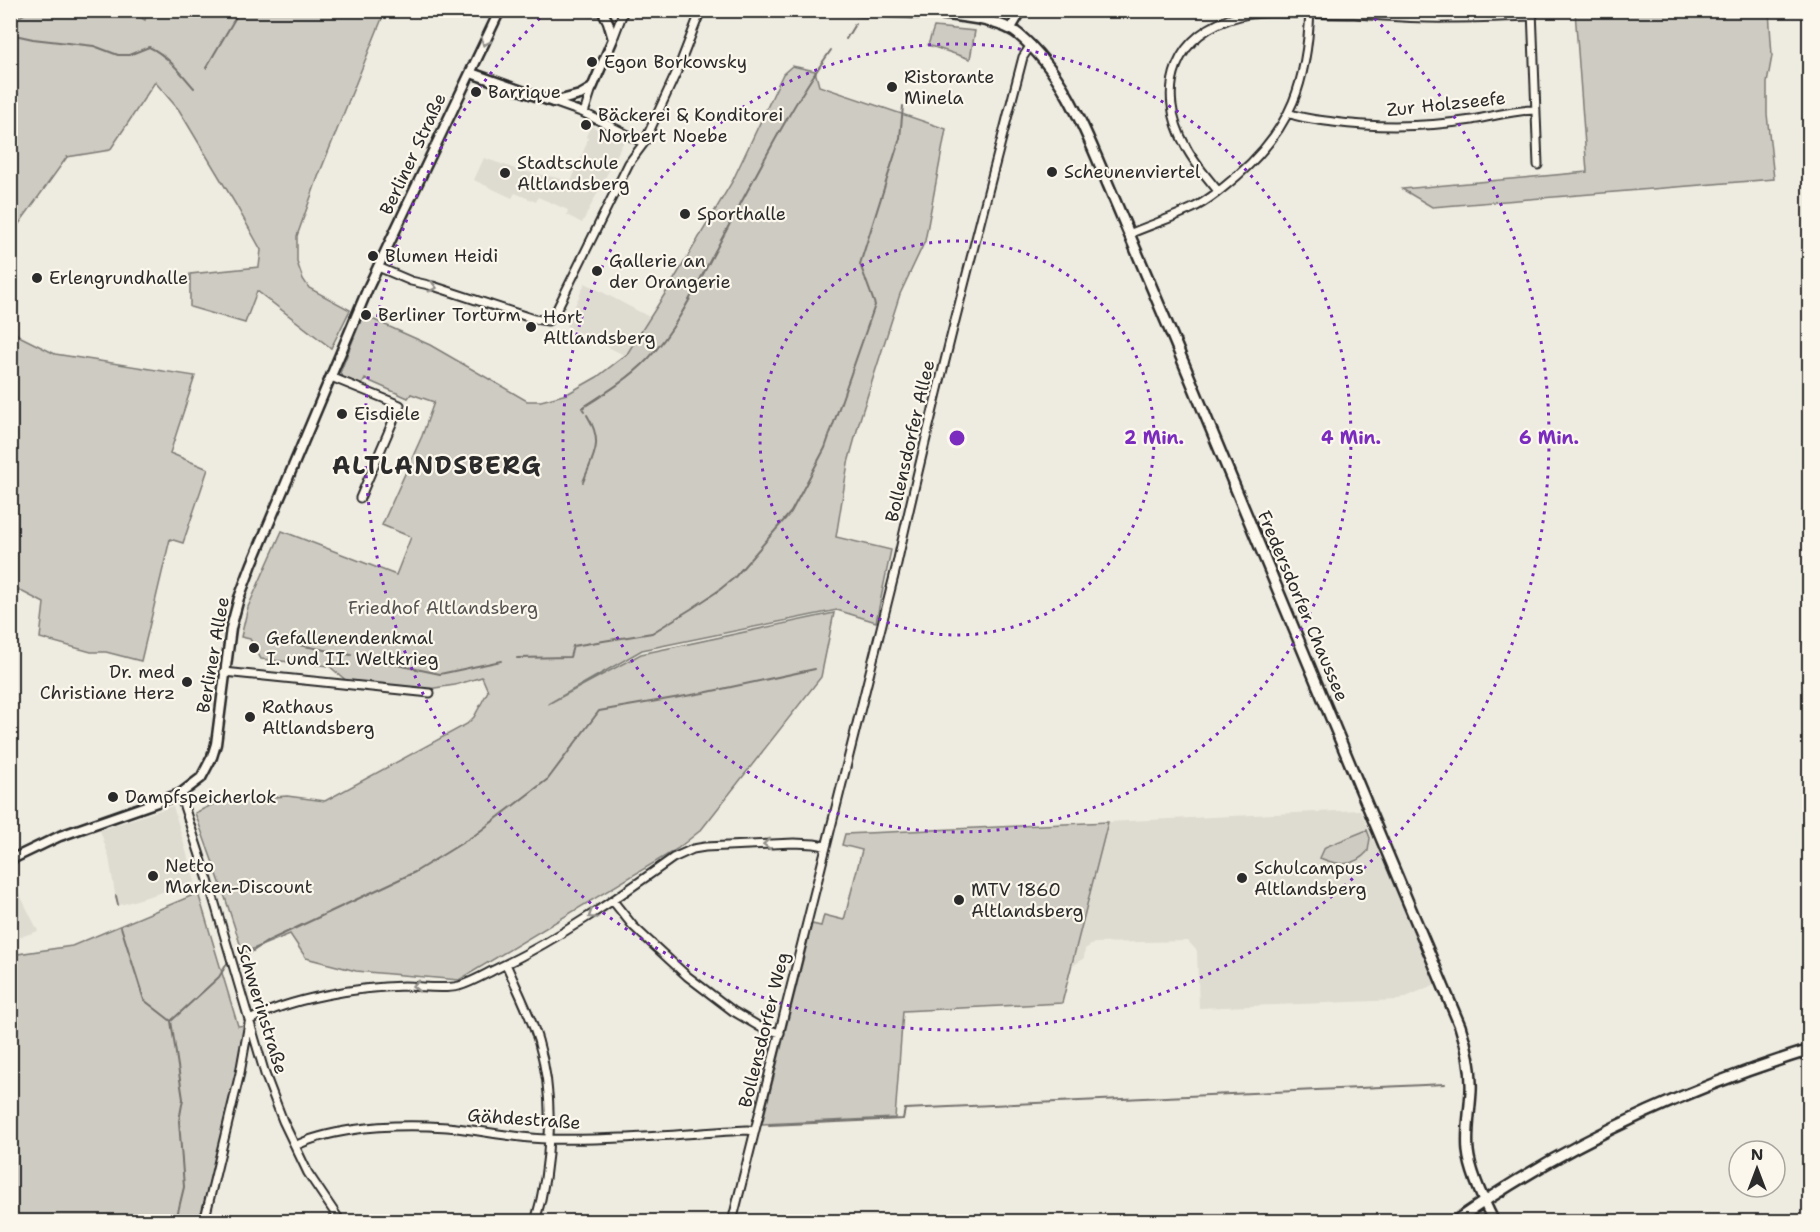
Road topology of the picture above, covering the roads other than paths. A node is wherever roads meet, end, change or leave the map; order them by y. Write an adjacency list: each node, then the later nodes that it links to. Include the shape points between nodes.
1 (500, 10): 13 (street, Berliner Straße, one-way to 13)
2 (590, 10): 7 (street)
3 (624, 10): 11 (street)
4 (700, 10): 19 (street)
5 (858, 10): 10 (main road, via 976,18)
6 (1024, 10): 10 (street)
7 (604, 11): 11 (street)
8 (1310, 12): 9 (street, via 1449,18); 18 (street, via 1305,65); 21 (street, via 1256,13 1233,18 1206,29 1180,57 1172,95 1176,123 1192,157)
9 (1532, 13): 16 (street)
10 (1011, 28): 12 (main road, Fredersdorfer Chaussee)
11 (613, 39): 14 (street)
12 (1030, 45): 22 (main road, Fredersdorfer Chaussee, via 1066,93); 30 (street, Bollensdorfer Allee, via 1023,57 981,218)
13 (471, 73): 15 (street); 23 (street, Berliner Straße)
14 (592, 88): 15 (street); 17 (street)
15 (553, 102): 17 (street)
16 (1536, 110): 18 (street, Zur Holzseefe, via 1395,126 1320,121); 20 (street)
17 (584, 113): 19 (street)
18 (1288, 113): 21 (street, via 1263,150)
19 (644, 143): 23 (street, one-way to 19, via 411,281 548,321 554,316 629,163)
20 (1538, 165)
21 (1218, 191): 22 (street, via 1193,208)
22 (1129, 234): 40 (main road, Fredersdorfer Chaussee, via 1460,1026 1471,1072 1468,1155)
23 (378, 267): 24 (street, Berliner Straße)
24 (358, 313): 25 (street, Berliner Allee)
25 (331, 377): 26 (street, via 400,405); 27 (street, Berliner Allee, via 245,582 231,628)
26 (360, 498)
27 (224, 672): 28 (street); 29 (street, Berliner Allee, via 212,757 201,778)
28 (430, 693)
29 (180, 794): 31 (street, Berliner Allee, via 60,836); 34 (street, Schwerinstraße)
30 (825, 846): 32 (street, one-way to 32, via 794,843 693,849); 35 (street, Bollensdorfer Weg)
31 (10, 860)
32 (613, 901): 33 (street, one-way to 33); 35 (street, via 633,926 687,976 733,1011 762,1028)
33 (506, 964): 34 (street, one-way to 34, via 456,987 344,992 300,1001); 38 (street, via 538,1043 547,1088)
34 (250, 1020): 39 (street, Schwerinstraße, via 265,1074); 41 (street)
35 (780, 1033): 37 (street, Bollensdorfer Weg)
36 (1809, 1050): 40 (main road, via 1650,1110 1590,1139)
37 (754, 1131): 38 (street, Gähdestraße); 44 (street, Bollensdorfer Weg)
38 (548, 1139): 39 (street, Gähdestraße, via 397,1126 331,1134); 43 (street, via 546,1173)
39 (295, 1146): 42 (street, Schwerinstraße)
40 (1484, 1201): 45 (main road); 46 (main road, Fredersdorfer Chaussee)
41 (204, 1221)
42 (341, 1221)
43 (535, 1221)
44 (732, 1221)
45 (1454, 1221)
46 (1494, 1221)

